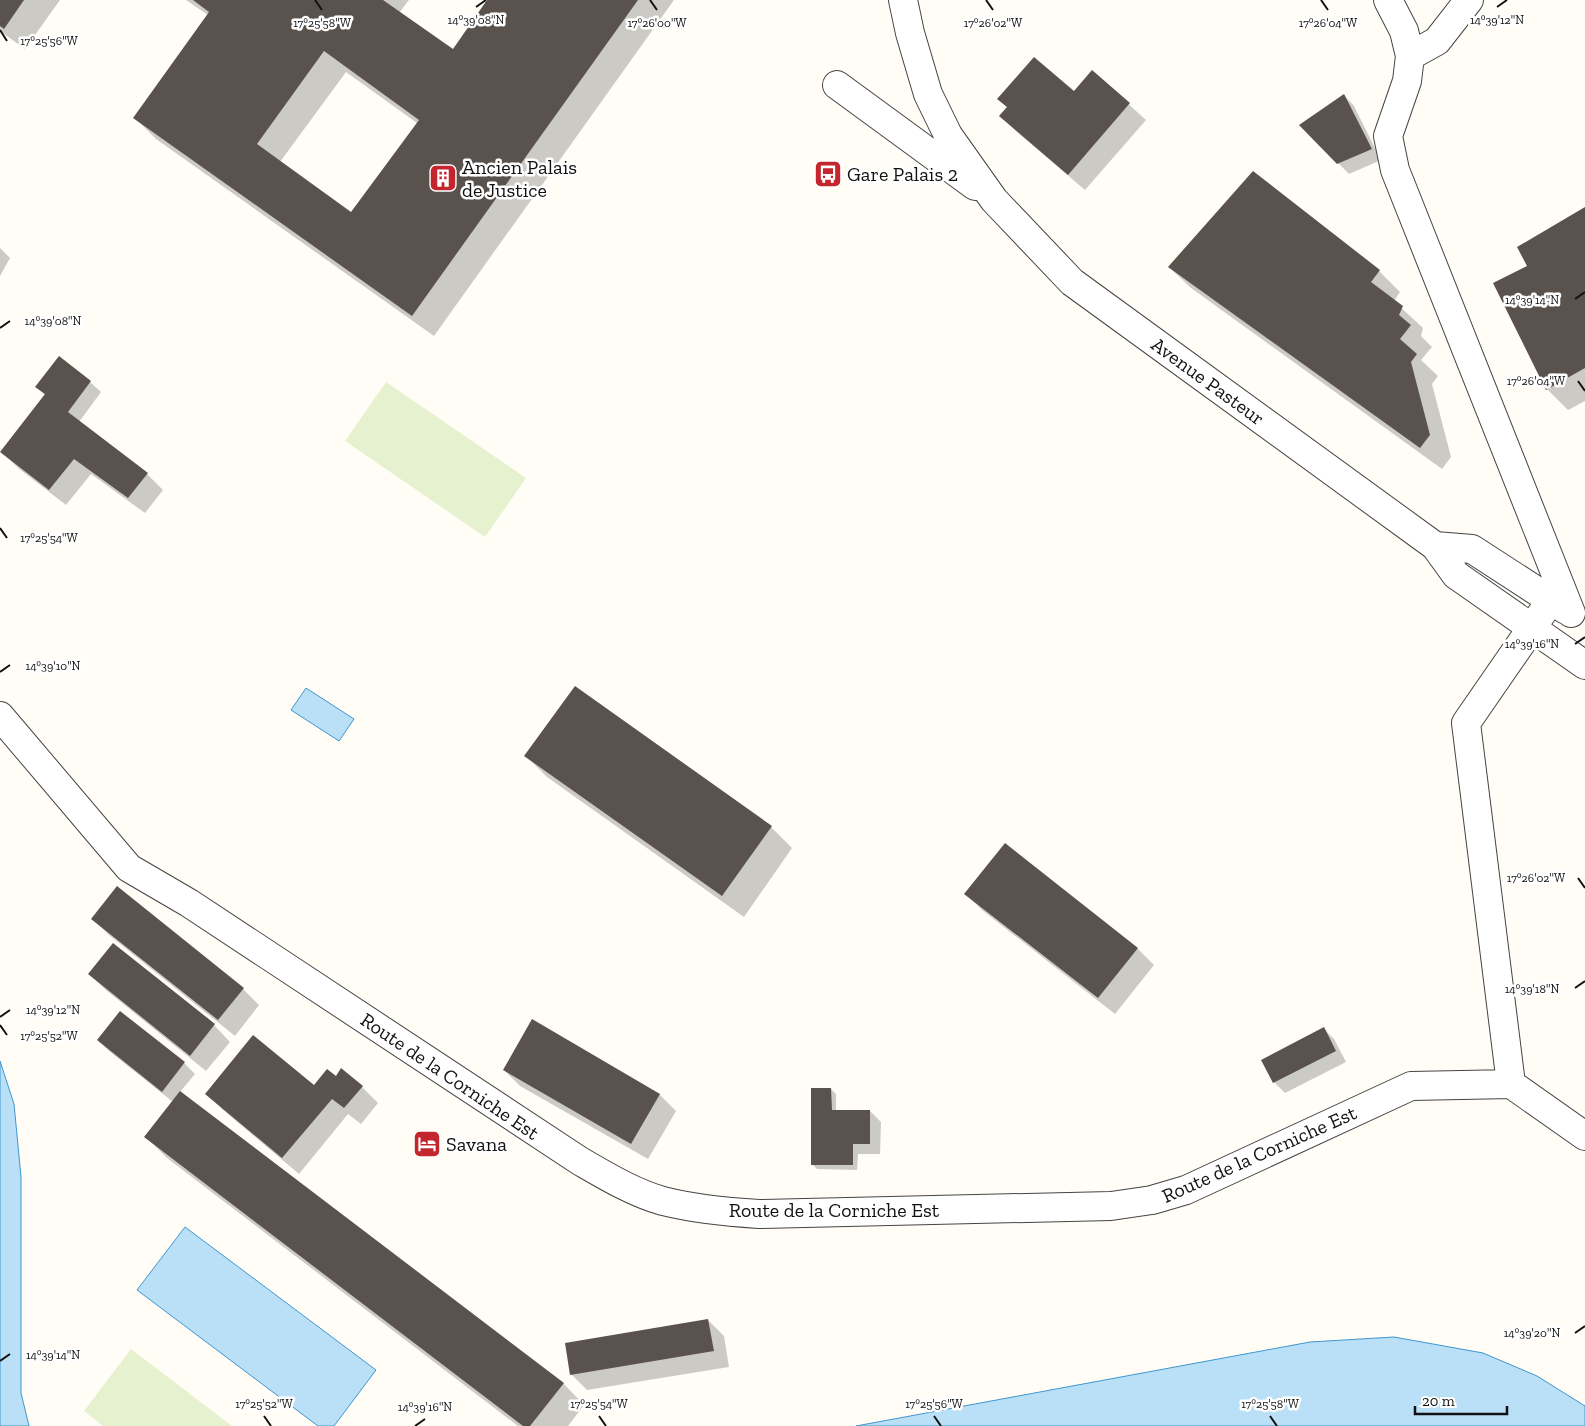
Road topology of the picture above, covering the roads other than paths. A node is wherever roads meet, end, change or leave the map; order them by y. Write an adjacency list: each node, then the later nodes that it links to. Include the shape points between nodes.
1 (903, 0): 6 (street, via 928,94 948,135)
2 (1388, 0): 4 (street, via 1404,31)
3 (1470, 0): 4 (street, via 1437,41)
4 (1410, 56): 8 (street, via 1407,81 1388,136 1395,170)
5 (837, 86): 6 (street)
6 (994, 200): 7 (street, Avenue Pasteur, via 1072,282)
7 (1435, 546): 8 (street, via 1472,549); 9 (street, Avenue Pasteur, via 1456,575)
8 (1569, 612): 9 (street)
9 (1533, 628): 10 (street, Avenue Pasteur); 12 (street, via 1466,723)
10 (1585, 665)
11 (0, 716): 12 (street, Route de la Corniche Est, via 129,868 189,903 580,1161 620,1183 662,1200 710,1210 759,1214 1111,1206 1152,1200 1186,1190 1411,1086)
12 (1511, 1084): 13 (street)
13 (1585, 1136)

